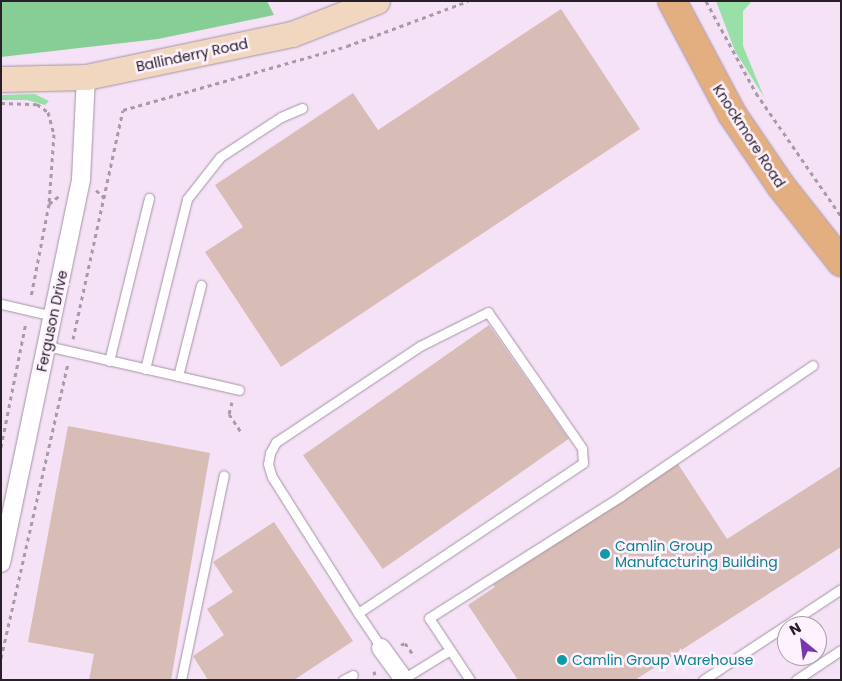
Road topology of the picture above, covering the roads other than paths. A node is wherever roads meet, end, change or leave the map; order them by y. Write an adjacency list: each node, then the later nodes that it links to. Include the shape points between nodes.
1 (377, 1): 3 (main road, Ballinderry Road, via 292,34)
2 (672, 1): 7 (main road, Knockmore Road, via 732,114 781,186)
3 (86, 77): 4 (main road, Ballinderry Road); 10 (street, Ferguson Drive, via 80,179)
4 (1, 79)
5 (302, 108): 14 (lane, via 281,117 220,157 187,200)
6 (149, 198): 12 (lane)
7 (841, 262)
8 (201, 285): 15 (lane)
9 (1, 304): 10 (lane)
10 (53, 316): 11 (street, Ferguson Drive)
11 (47, 346): 12 (lane); 18 (street, Ferguson Drive)
12 (109, 360): 14 (lane)
13 (813, 365): 23 (lane, via 620,496 429,618)
14 (145, 369): 15 (lane)
15 (178, 376): 16 (lane)
16 (237, 389)
17 (224, 475): 27 (lane)
18 (7, 506): 19 (street, Ferguson Drive)
19 (1, 563)
20 (841, 589): 30 (lane)
21 (358, 613): 21 (lane, via 583,463 582,448 488,312 420,346 276,442 270,453 268,464 272,476); 22 (lane)
22 (381, 648): 26 (street)
23 (450, 650): 26 (lane); 29 (lane)
24 (841, 650): 31 (lane)
25 (353, 675): 28 (lane)
26 (403, 679)
27 (181, 680)
28 (344, 680)
29 (470, 680)
30 (702, 680)
31 (796, 680)

